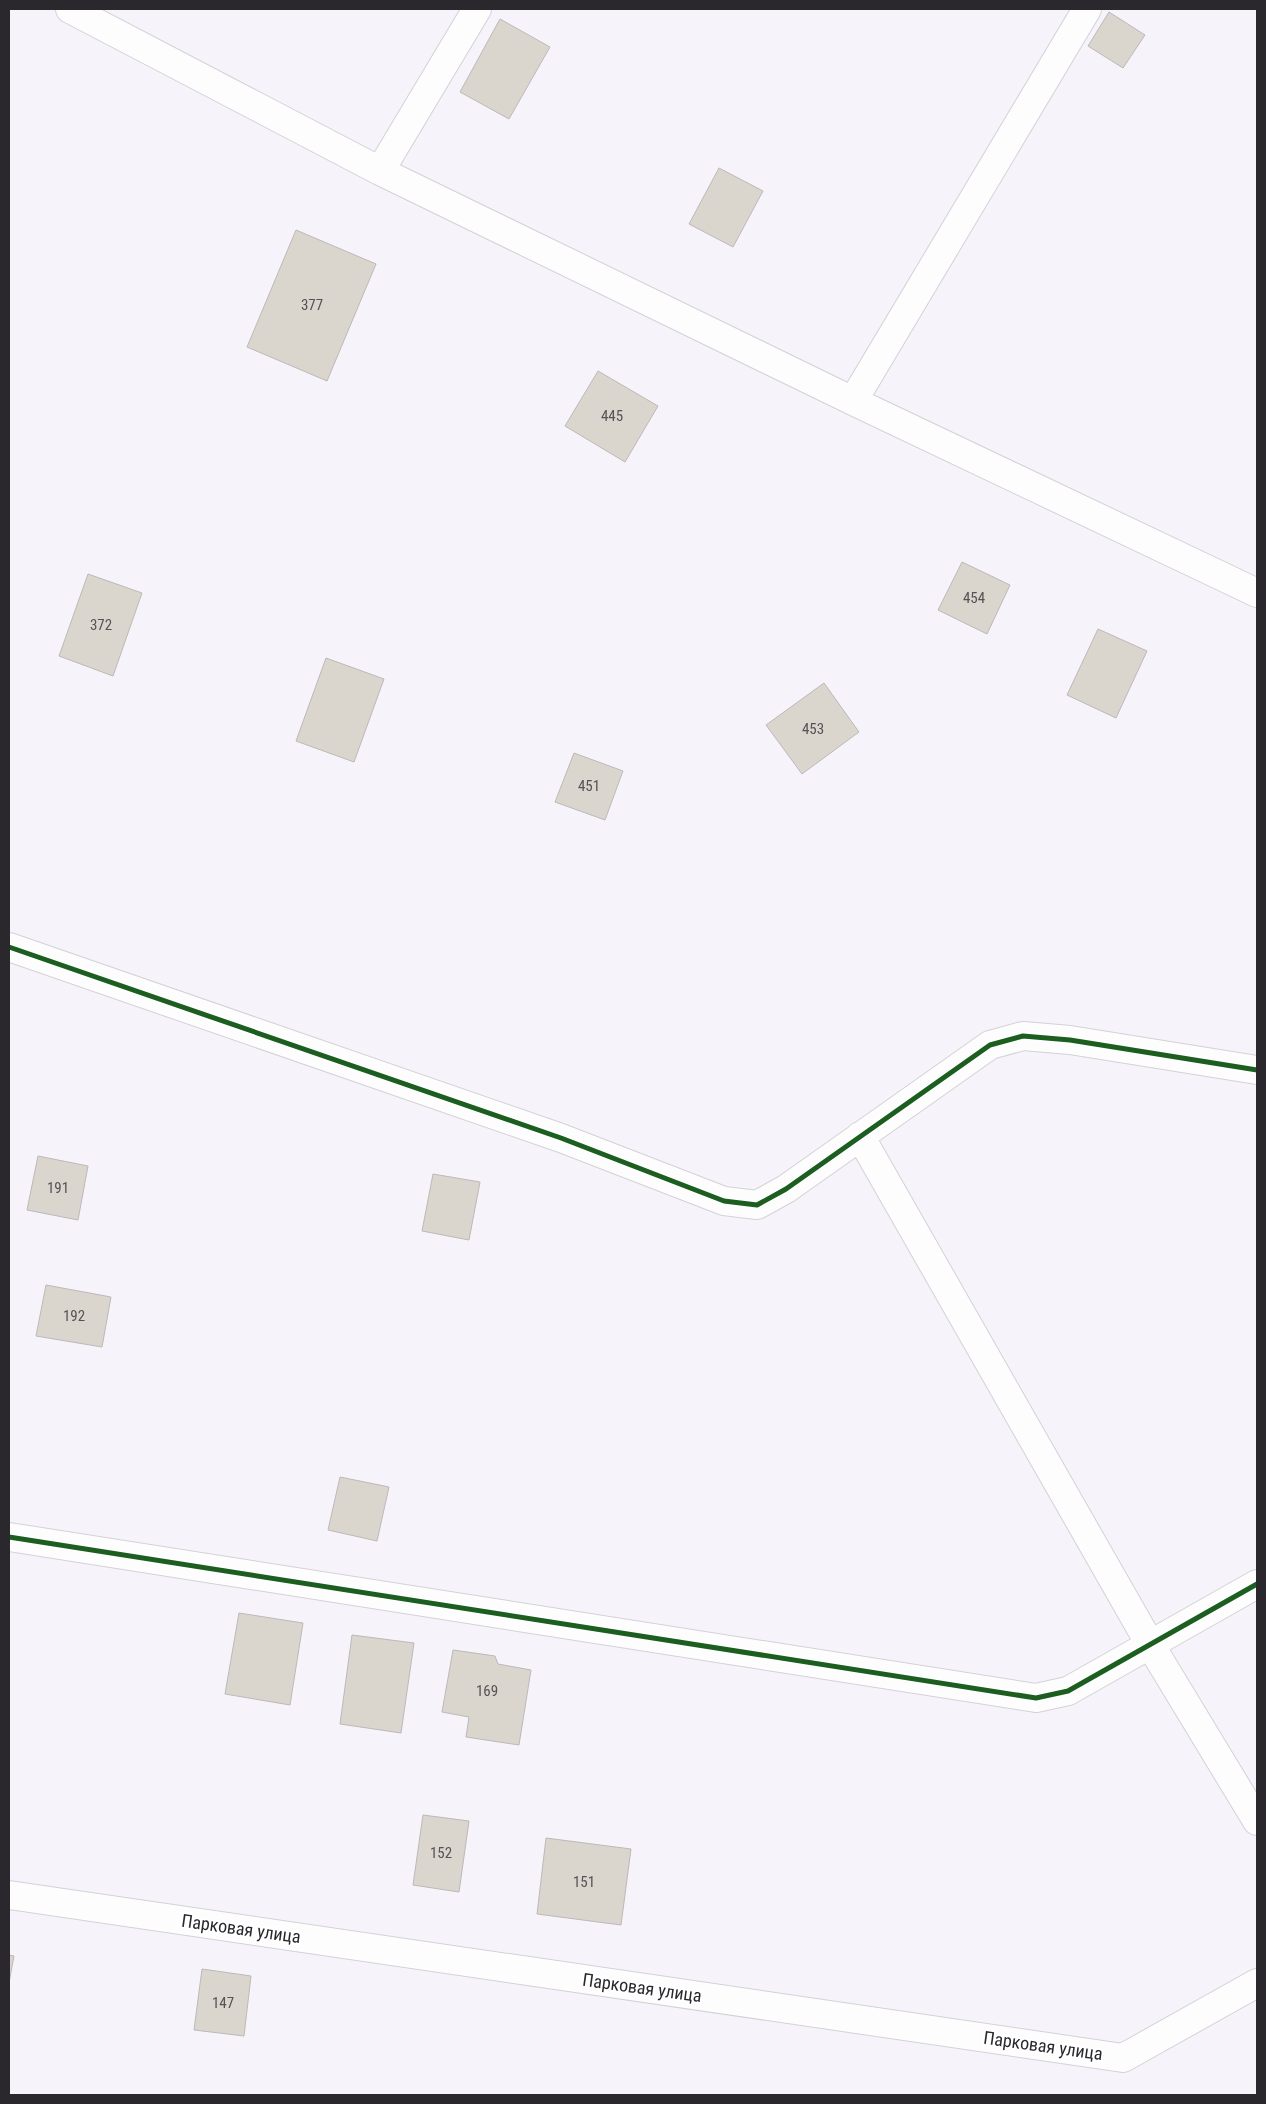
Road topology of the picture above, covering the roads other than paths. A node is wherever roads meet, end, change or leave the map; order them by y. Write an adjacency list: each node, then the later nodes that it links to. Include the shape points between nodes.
1 (70, 9): 4 (street)
2 (477, 9): 4 (street)
3 (1087, 9): 5 (street)
4 (380, 171): 5 (street)
5 (853, 401): 6 (street)
6 (1257, 593)
7 (9, 947): 9 (street, via 561,1138 724,1201 757,1205)
8 (1257, 1070): 9 (street, via 1070,1040 1023,1036 990,1046)
9 (860, 1136): 12 (street)
10 (9, 1537): 12 (street, via 1036,1698 1068,1691)
11 (1257, 1584): 12 (street)
12 (1151, 1646): 13 (street)
13 (1257, 1821)
14 (9, 1895): 15 (street, Парковая улица, via 1123,2058)
15 (1257, 1983)

